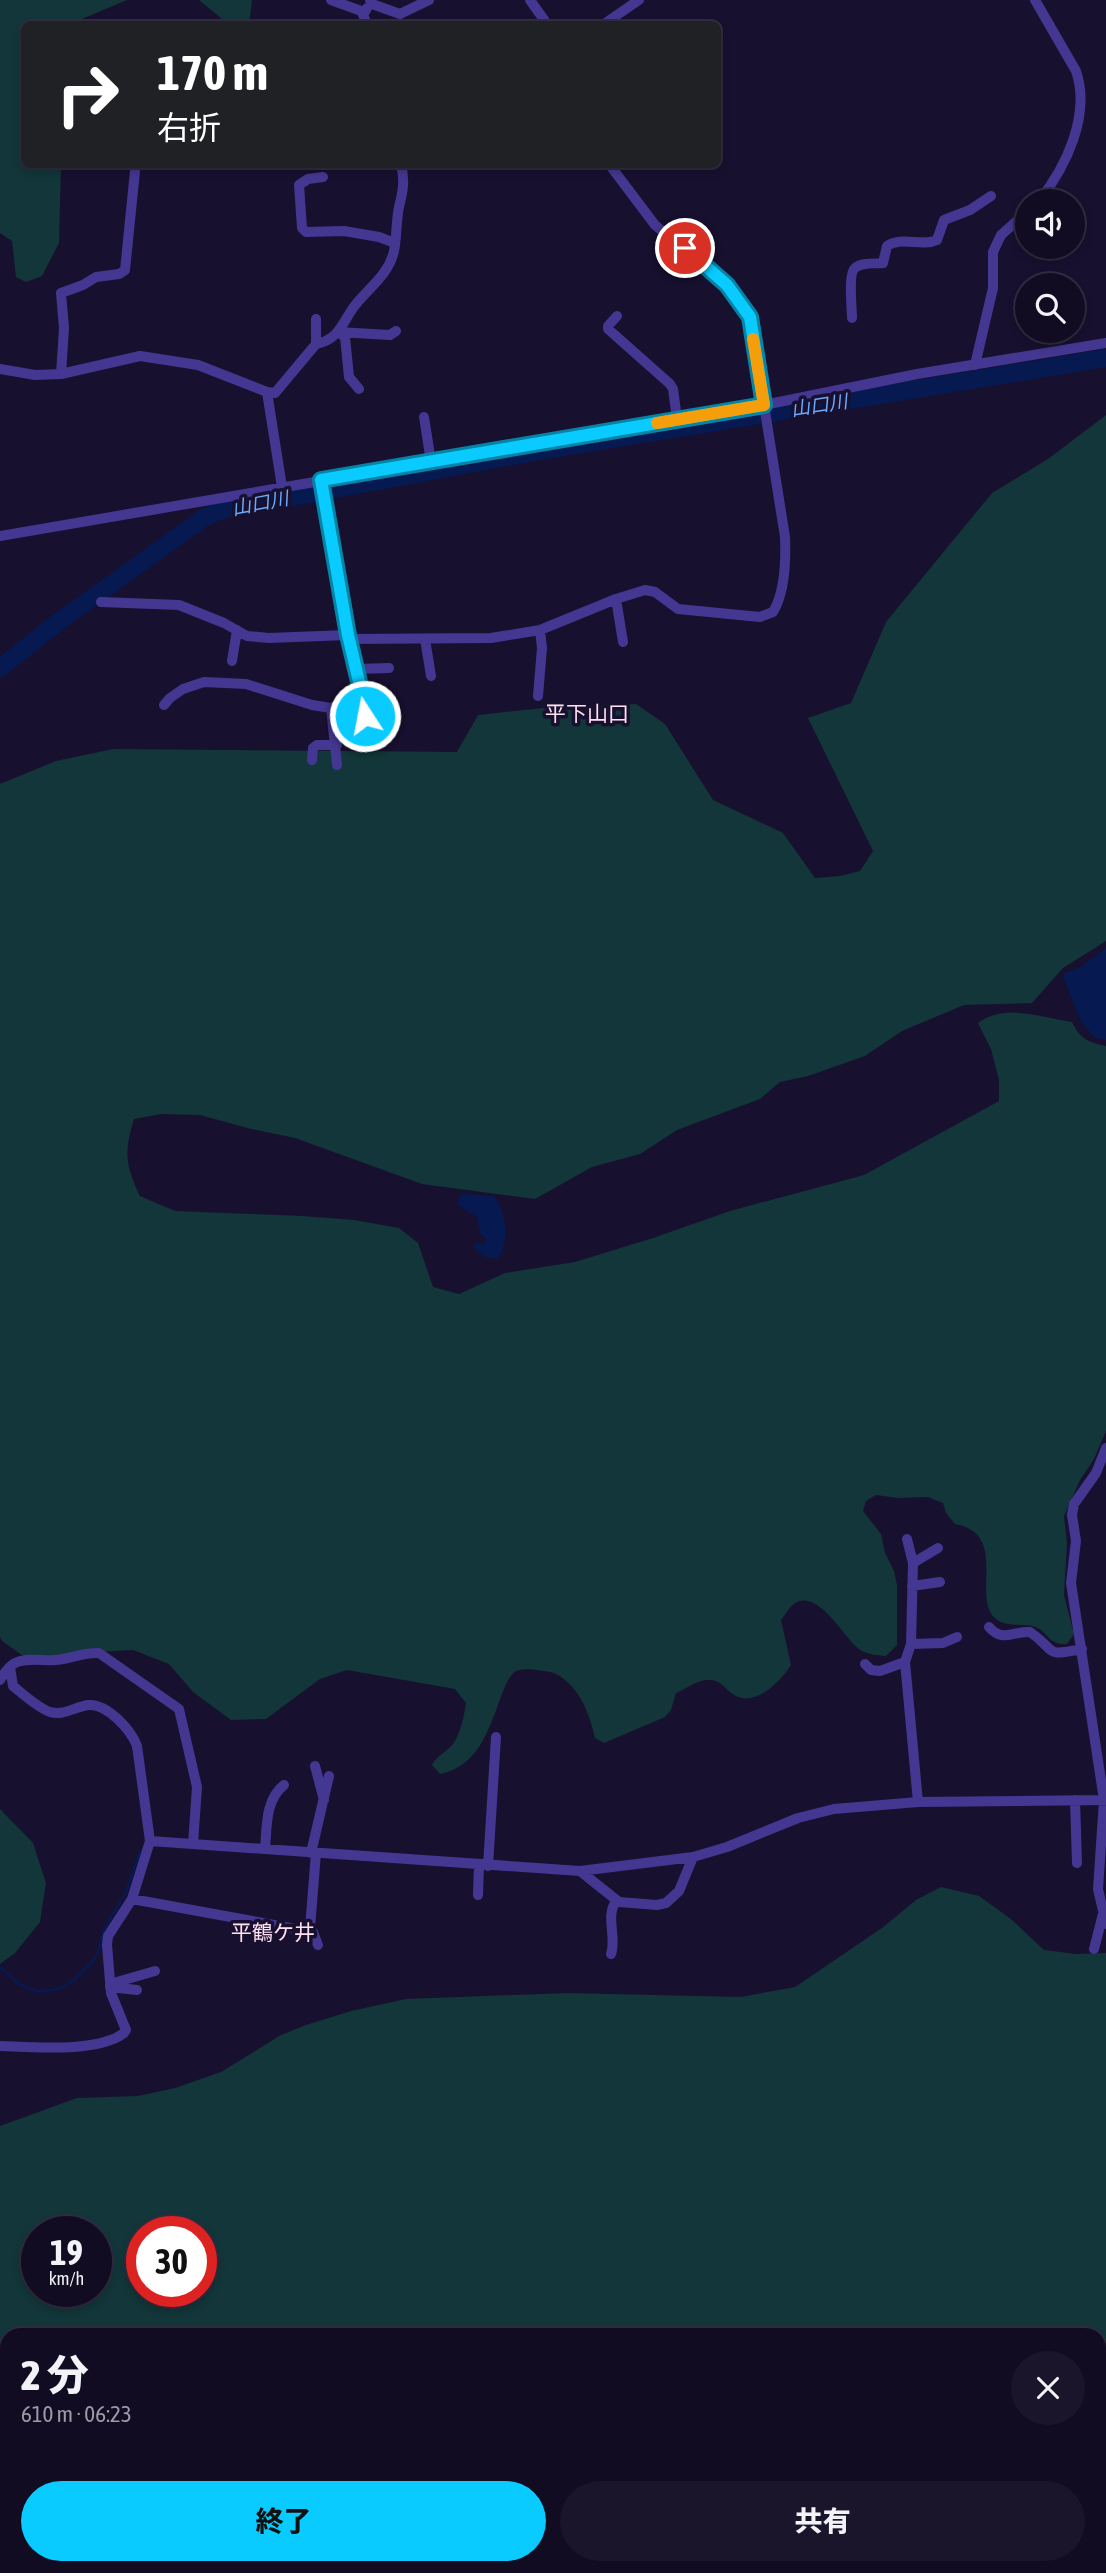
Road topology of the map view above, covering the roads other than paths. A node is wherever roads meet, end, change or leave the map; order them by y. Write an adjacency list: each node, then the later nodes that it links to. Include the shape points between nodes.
1 (331, 0): 6 (street)
2 (429, 0): 6 (street, via 400,13)
3 (530, 0): 7 (street)
4 (639, 0): 8 (street)
5 (1035, 0): 13 (street, via 1076,71 1081,100 1064,160)
6 (369, 5)
7 (545, 21)
8 (608, 21)
9 (402, 168): 16 (street, via 405,184)
10 (612, 168): 29 (street, via 655,225 727,285 750,317)
11 (135, 170): 26 (street, via 125,270 61,293)
12 (323, 177): 16 (street, via 299,185 306,232 344,231)
13 (1046, 189)
14 (991, 196): 18 (street, via 944,220 937,240 894,242 887,246 883,263 854,268)
15 (1015, 223): 24 (street, via 993,252 993,288)
16 (395, 243): 21 (street, via 383,274)
17 (617, 316): 31 (street, via 608,329 670,384)
18 (852, 318)
19 (316, 319): 23 (street)
20 (396, 331): 21 (street, via 390,335)
21 (338, 332): 23 (street, via 327,342); 27 (street, via 345,337 349,377)
22 (1106, 343): 24 (street)
23 (316, 344): 28 (street, via 285,384 275,393)
24 (975, 365): 29 (street)
25 (0, 369): 26 (street)
26 (61, 374): 28 (street, via 140,356 198,365)
27 (359, 389)
28 (267, 392): 34 (street)
29 (764, 407): 31 (street); 36 (street, via 786,553 773,612 760,617 678,609 645,590)
30 (424, 417): 32 (street)
31 (677, 419): 32 (street)
32 (431, 462): 33 (street)
33 (321, 482): 34 (street); 40 (street)
34 (282, 487): 35 (street)
35 (0, 536)
36 (615, 599): 39 (street); 42 (street)
37 (101, 602): 38 (street, via 179,605)
38 (237, 630): 40 (street, via 269,638); 43 (street)
39 (540, 631): 41 (street, via 491,638); 48 (street)
40 (348, 637): 41 (street); 45 (street)
41 (425, 639): 46 (street)
42 (623, 642)
43 (232, 661)
44 (389, 668): 45 (street)
45 (356, 669): 47 (street)
46 (431, 676)
47 (364, 694): 50 (street); 51 (street, via 366,719)
48 (538, 696)
49 (164, 705): 50 (street, via 183,689 204,682 246,684)
50 (331, 708): 52 (street)
51 (385, 729)
52 (337, 745): 53 (street, via 313,748); 54 (street)
53 (312, 760)
54 (337, 765)
55 (1106, 1448): 64 (street, via 1072,1515 1076,1541 1071,1583)
56 (907, 1539): 58 (street)
57 (937, 1548): 58 (street)
58 (913, 1563): 60 (street)
59 (940, 1582): 60 (street)
60 (912, 1586): 63 (street)
61 (989, 1627): 64 (street, via 1002,1637 1030,1632 1057,1654)
62 (957, 1637): 63 (street, via 943,1643)
63 (911, 1644): 65 (street)
64 (1082, 1649): 75 (street)
65 (905, 1662): 66 (street, via 880,1671); 76 (street)
66 (865, 1664)
67 (10, 1667): 68 (street); 78 (street, via 13,1686 51,1712 94,1706 110,1713 130,1735 137,1746); 79 (street, via 24,1660 99,1653 178,1709 197,1787)
68 (0, 1680)
69 (496, 1737): 84 (street)
70 (315, 1766): 73 (street)
71 (329, 1776): 73 (street)
72 (284, 1785): 80 (street, via 272,1801)
73 (324, 1800): 81 (street)
74 (1075, 1800): 75 (street); 76 (street); 83 (street)
75 (1105, 1800): 77 (street)
76 (918, 1802): 82 (street, via 834,1809)
77 (1104, 1821): 89 (street, via 1098,1889)
78 (150, 1841): 79 (street); 87 (street)
79 (194, 1844): 80 (street)
80 (265, 1849): 81 (street)
81 (313, 1853): 84 (street); 90 (street)
82 (693, 1857): 85 (street); 88 (street, via 679,1891 666,1903 645,1906)
83 (1077, 1863)
84 (484, 1866): 85 (street); 86 (street)
85 (580, 1871): 88 (street)
86 (478, 1895)
87 (132, 1899): 90 (street); 95 (street, via 108,1936)
88 (616, 1901): 93 (street, via 611,1911)
89 (1105, 1917): 92 (street)
90 (310, 1928): 91 (street)
91 (318, 1945)
92 (1094, 1949)
93 (611, 1954)
94 (155, 1971): 95 (street)
95 (110, 1985): 96 (street); 97 (street, via 126,2029 119,2037 94,2044)
96 (137, 1990)
97 (0, 2046)

